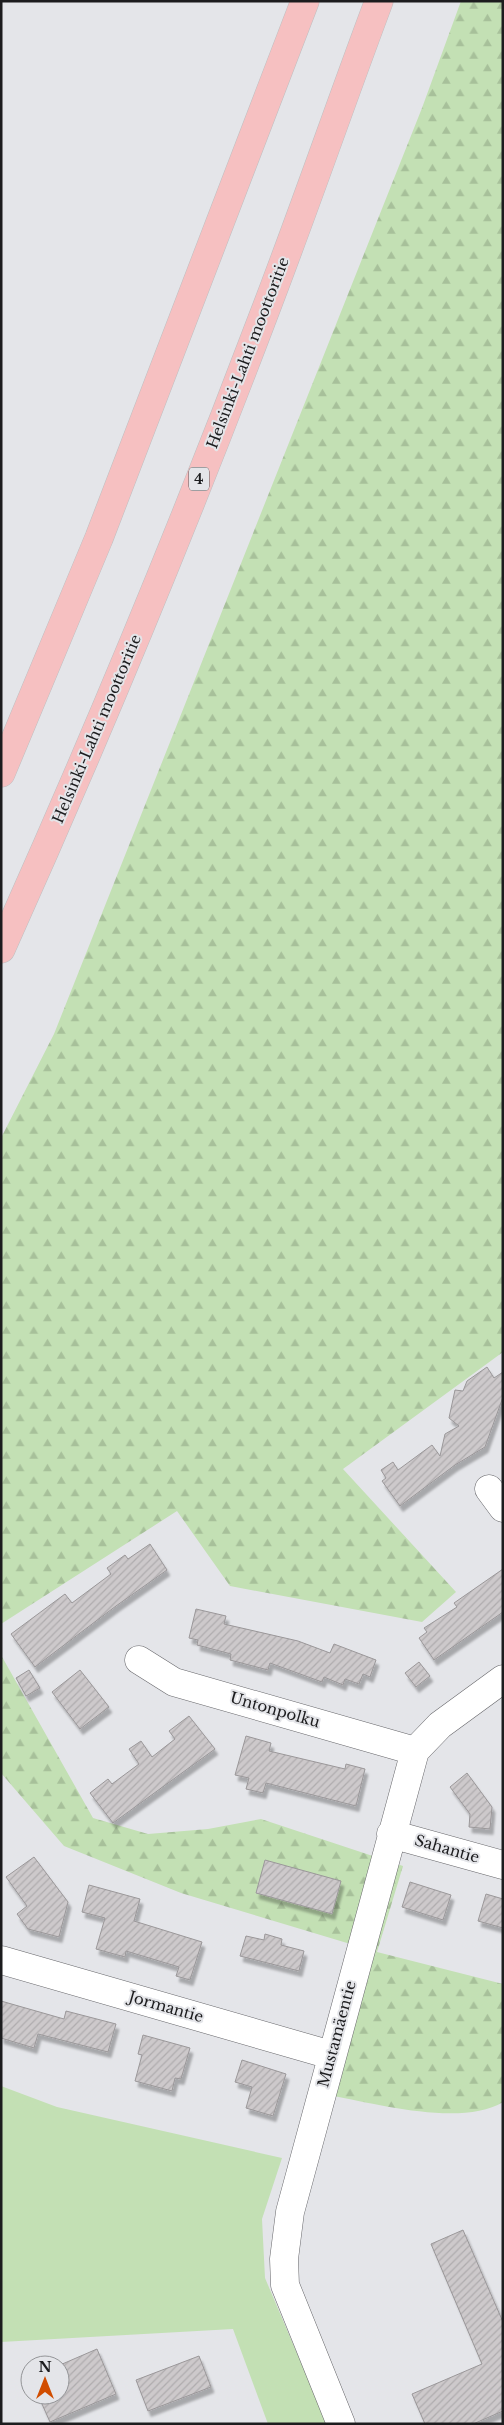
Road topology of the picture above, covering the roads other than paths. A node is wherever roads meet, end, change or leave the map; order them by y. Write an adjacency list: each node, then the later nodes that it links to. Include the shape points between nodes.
1 (305, 1): 3 (highway, via 106,520)
2 (380, 1): 4 (highway, Helsinki-Lahti moottoritie / 4, via 264,314 162,572 83,767)
3 (1, 773)
4 (1, 949)
5 (139, 1660): 7 (street, Untonpolku, via 174,1682)
6 (503, 1679): 7 (street, Mustamäentie, via 440,1725)
7 (415, 1751): 8 (street, Mustamäentie)
8 (391, 1834): 9 (street, Sahantie); 11 (street, Mustamäentie)
9 (503, 1865)
10 (1, 1960): 11 (street, Jormantie)
11 (331, 2055): 12 (street, Mustamäentie, via 290,2212 284,2259 285,2285)
12 (341, 2424)

